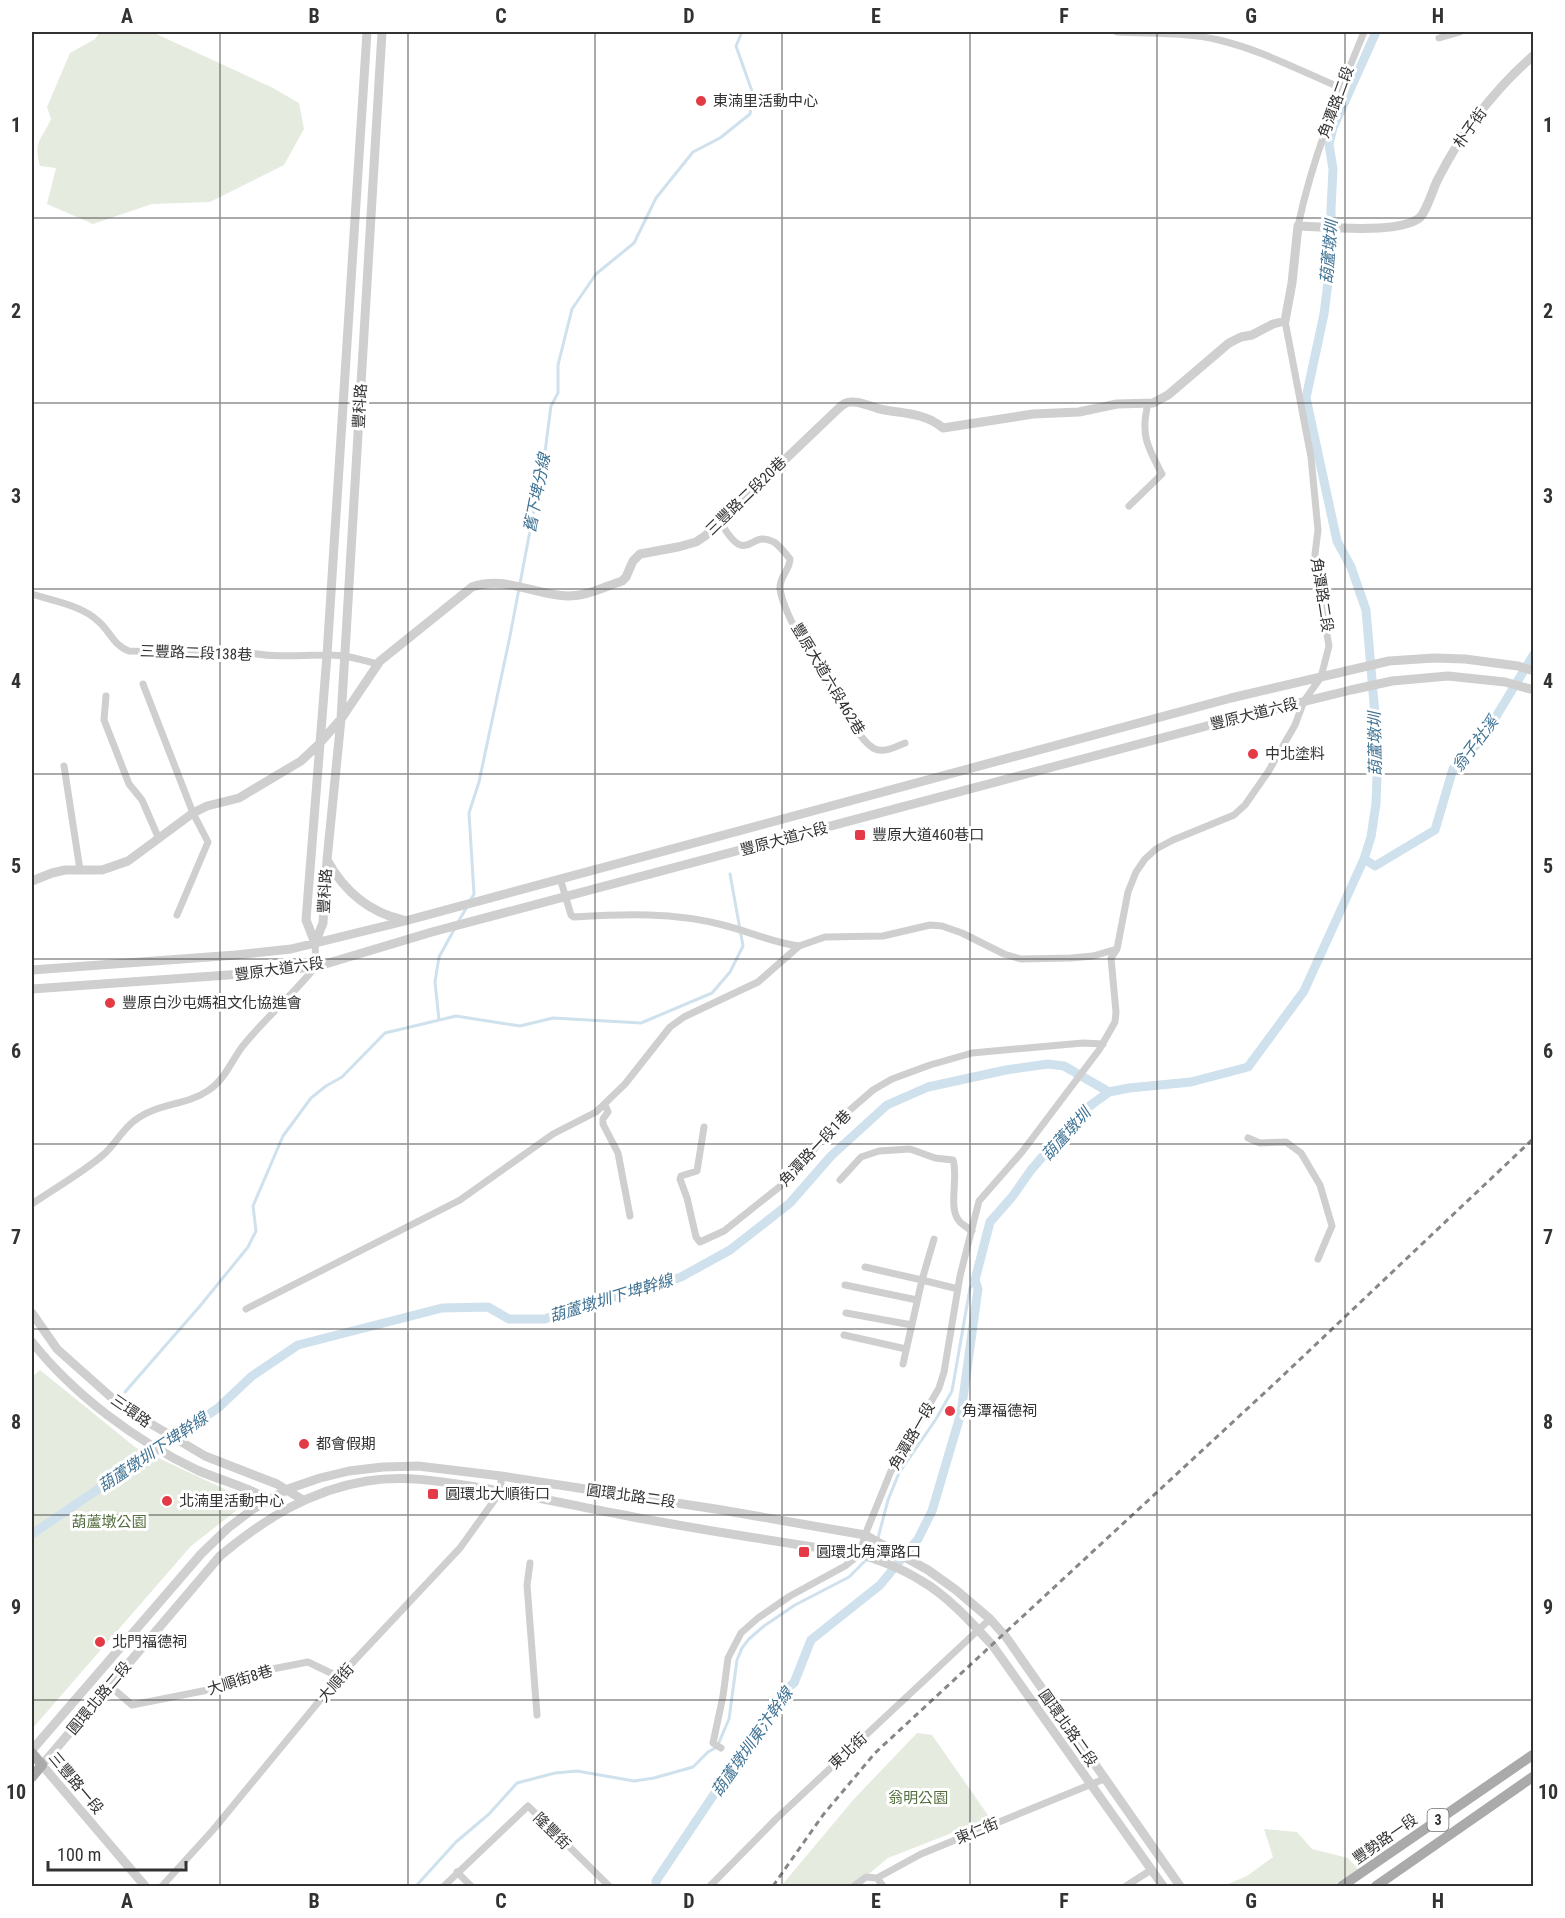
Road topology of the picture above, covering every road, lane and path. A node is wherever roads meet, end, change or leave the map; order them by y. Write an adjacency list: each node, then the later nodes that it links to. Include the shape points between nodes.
1 (367, 32): 15 (street, 豐科路)
2 (382, 32): 16 (street, 豐科路)
3 (1117, 32): 8 (street, via 1219,40)
4 (1364, 32): 8 (street, 角潭路二段)
5 (1460, 32): 6 (street)
6 (1439, 38)
7 (1533, 55): 9 (street, 朴子街, via 1496,91 1455,149 1418,219 1366,228)
8 (1341, 87): 9 (street, 角潭路二段, via 1307,184)
9 (1298, 226): 10 (street, 角潭路二段)
10 (1285, 321): 11 (street, 三豐路二段20巷, via 1229,343 1168,395); 19 (street, 角潭路二段, via 1311,457 1318,530 1316,573 1329,646)
11 (1148, 404): 12 (street, via 1144,435 1162,474); 13 (street, 三豐路二段20巷, via 1117,404 944,428 915,413 849,402 838,408)
12 (1129, 506)
13 (721, 523): 17 (street, 三豐路二段20巷, via 696,542 640,554 622,581 585,594 550,594 500,582 472,587); 25 (street, 豐原大道六段462巷, via 736,545 769,540 790,559 781,580 785,606 799,636 866,743 882,750)
14 (32, 594): 15 (street, 三豐路二段138巷, via 85,612 129,651 250,653 269,657)
15 (327, 655): 16 (street, 三豐路二段138巷); 26 (street, 豐科路)
16 (345, 656): 17 (street, 三豐路二段138巷); 24 (street, 豐科路)
17 (378, 664): 24 (street, 三豐路二段20巷)
18 (1533, 671): 19 (street, 豐原大道六段, via 1518,666 1434,658 1387,662)
19 (1321, 677): 23 (street, 角潭路二段); 32 (street, 豐原大道六段)
20 (143, 684): 28 (street)
21 (1533, 690): 23 (street, 豐原大道六段, via 1505,682 1448,676 1392,681)
22 (106, 696): 29 (street, via 104,720 129,784 142,800)
23 (1304, 701): 34 (street, 豐原大道六段); 39 (street, 角潭路二段, via 1284,744 1245,805 1234,815 1155,849 1141,864 1128,892)
24 (341, 719): 26 (street, 三豐路二段20巷); 30 (street, 豐科路)
25 (905, 743)
26 (318, 745): 28 (street, 三豐路二段20巷, via 301,761 239,798); 37 (street, 豐科路, via 306,920)
27 (64, 766): 31 (street)
28 (193, 813): 29 (street, 三豐路二段20巷); 35 (street, via 208,842)
29 (159, 838): 31 (street, 三豐路二段20巷, via 121,865)
30 (327, 860): 36 (street, via 357,898 375,910); 37 (street, 豐科路, via 323,923)
31 (81, 870): 33 (street, 三豐路二段20巷, via 52,873)
32 (560, 878): 34 (street); 36 (street, 豐原大道六段)
33 (32, 881)
34 (565, 897): 38 (street, via 574,917 634,914 696,920); 40 (street, 豐原大道六段)
35 (177, 915)
36 (405, 921): 37 (street, 豐原大道六段)
37 (315, 943): 40 (street); 41 (street, 豐原大道六段, via 236,955)
38 (799, 946): 39 (street, via 825,937 883,936 930,925 962,933 1021,959 1093,956); 45 (street, via 758,982 670,1027)
39 (1117, 949): 43 (street, 角潭路二段, via 1111,958 1115,1022)
40 (316, 966): 42 (street, 豐原大道六段, via 246,975); 49 (street, via 260,1026 209,1091 151,1110 132,1122 104,1155)
41 (32, 970)
42 (32, 989)
43 (1101, 1047): 44 (street, 角潭路二段); 46 (street, 角潭路一段1巷, via 1083,1043 972,1053 892,1079 835,1123 783,1184 724,1231 700,1242 680,1179 697,1171)
44 (1067, 1091): 51 (street, 角潭路一段, via 979,1201)
45 (606, 1105): 50 (street, via 608,1112 603,1124 618,1153); 59 (street, via 553,1134 460,1200)
46 (704, 1127)
47 (1248, 1138): 53 (street, via 1260,1143 1286,1142 1301,1153 1320,1185 1332,1226)
48 (840, 1180): 51 (street, via 861,1157 879,1151 910,1149 953,1160 956,1215)
49 (32, 1204)
50 (630, 1216)
51 (972, 1231): 57 (street, 角潭路一段)
52 (934, 1239): 55 (street)
53 (1318, 1259)
54 (865, 1267): 55 (street)
55 (922, 1280): 57 (street); 58 (street)
56 (845, 1285): 58 (street)
57 (958, 1289): 75 (street, 角潭路一段, via 939,1388 891,1471)
58 (917, 1300): 62 (street)
59 (246, 1309)
60 (32, 1313): 65 (street, 三環路)
61 (846, 1313): 62 (street)
62 (912, 1325): 66 (street)
63 (844, 1335): 66 (street)
64 (32, 1342): 67 (street, 三環路)
65 (57, 1349): 67 (street); 70 (street, 三環路, via 121,1406 205,1456)
66 (906, 1349): 68 (street)
67 (45, 1359): 72 (street, 三環路, via 113,1420 197,1470)
68 (903, 1364)
69 (501, 1476): 70 (street, 圓環北路二段, via 418,1466 383,1467 334,1474); 71 (street); 75 (street, 圓環北路二段)
70 (288, 1489): 72 (street, 圓環北路二段); 73 (street, 三環路)
71 (501, 1491): 73 (street, 圓環北路二段, via 430,1479 385,1479 349,1485); 76 (street, 圓環北路二段); 80 (street, 大順街, via 460,1548)
72 (271, 1499): 74 (street, 三環路); 84 (street, 圓環北路二段, via 244,1515 201,1554)
73 (303, 1500): 74 (street, 圓環北路二段)
74 (285, 1510): 81 (street, 圓環北路二段, via 220,1556)
75 (865, 1535): 76 (street, 角潭路一段); 78 (street, 圓環北路二段, via 927,1570)
76 (860, 1554): 79 (street, 圓環北路二段, via 923,1581); 83 (street, via 790,1596 741,1633 728,1658)
77 (530, 1563): 82 (street, via 526,1585)
78 (990, 1619): 79 (street, 東北街); 89 (street, 圓環北路二段)
79 (978, 1630): 90 (street, 圓環北路二段); 99 (street, 東北街, via 776,1818)
80 (339, 1677): 81 (street, 大順街8巷, via 308,1662 262,1671 223,1688 132,1706); 95 (street, 大順街)
81 (109, 1685): 86 (street, 圓環北路二段)
82 (537, 1715)
83 (717, 1745)
84 (32, 1752): 86 (main road, 三豐路一段)
85 (1533, 1754): 105 (main road, 豐勢路一段 / 3)
86 (42, 1766): 88 (main road); 94 (street, 三豐路一段)
87 (1533, 1776): 106 (main road, 3)
88 (32, 1777)
89 (1104, 1779): 90 (street, 東仁街); 104 (street, 圓環北路二段)
90 (1091, 1784): 91 (street, 圓環北路二段); 93 (street, 東仁街, via 921,1854)
91 (1151, 1869): 102 (street); 103 (street, 圓環北路二段)
92 (457, 1872): 96 (street, 隆豐街); 97 (street); 98 (street, 隆豐街, via 528,1806)
93 (877, 1878): 100 (street, 東仁街, via 866,1877); 101 (street)
94 (145, 1887)
95 (162, 1887)
96 (444, 1887)
97 (471, 1887)
98 (609, 1887)
99 (710, 1887)
100 (854, 1887)
101 (883, 1887)
102 (1126, 1887)
103 (1163, 1887)
104 (1180, 1887)
105 (1342, 1887)
106 (1376, 1887)

